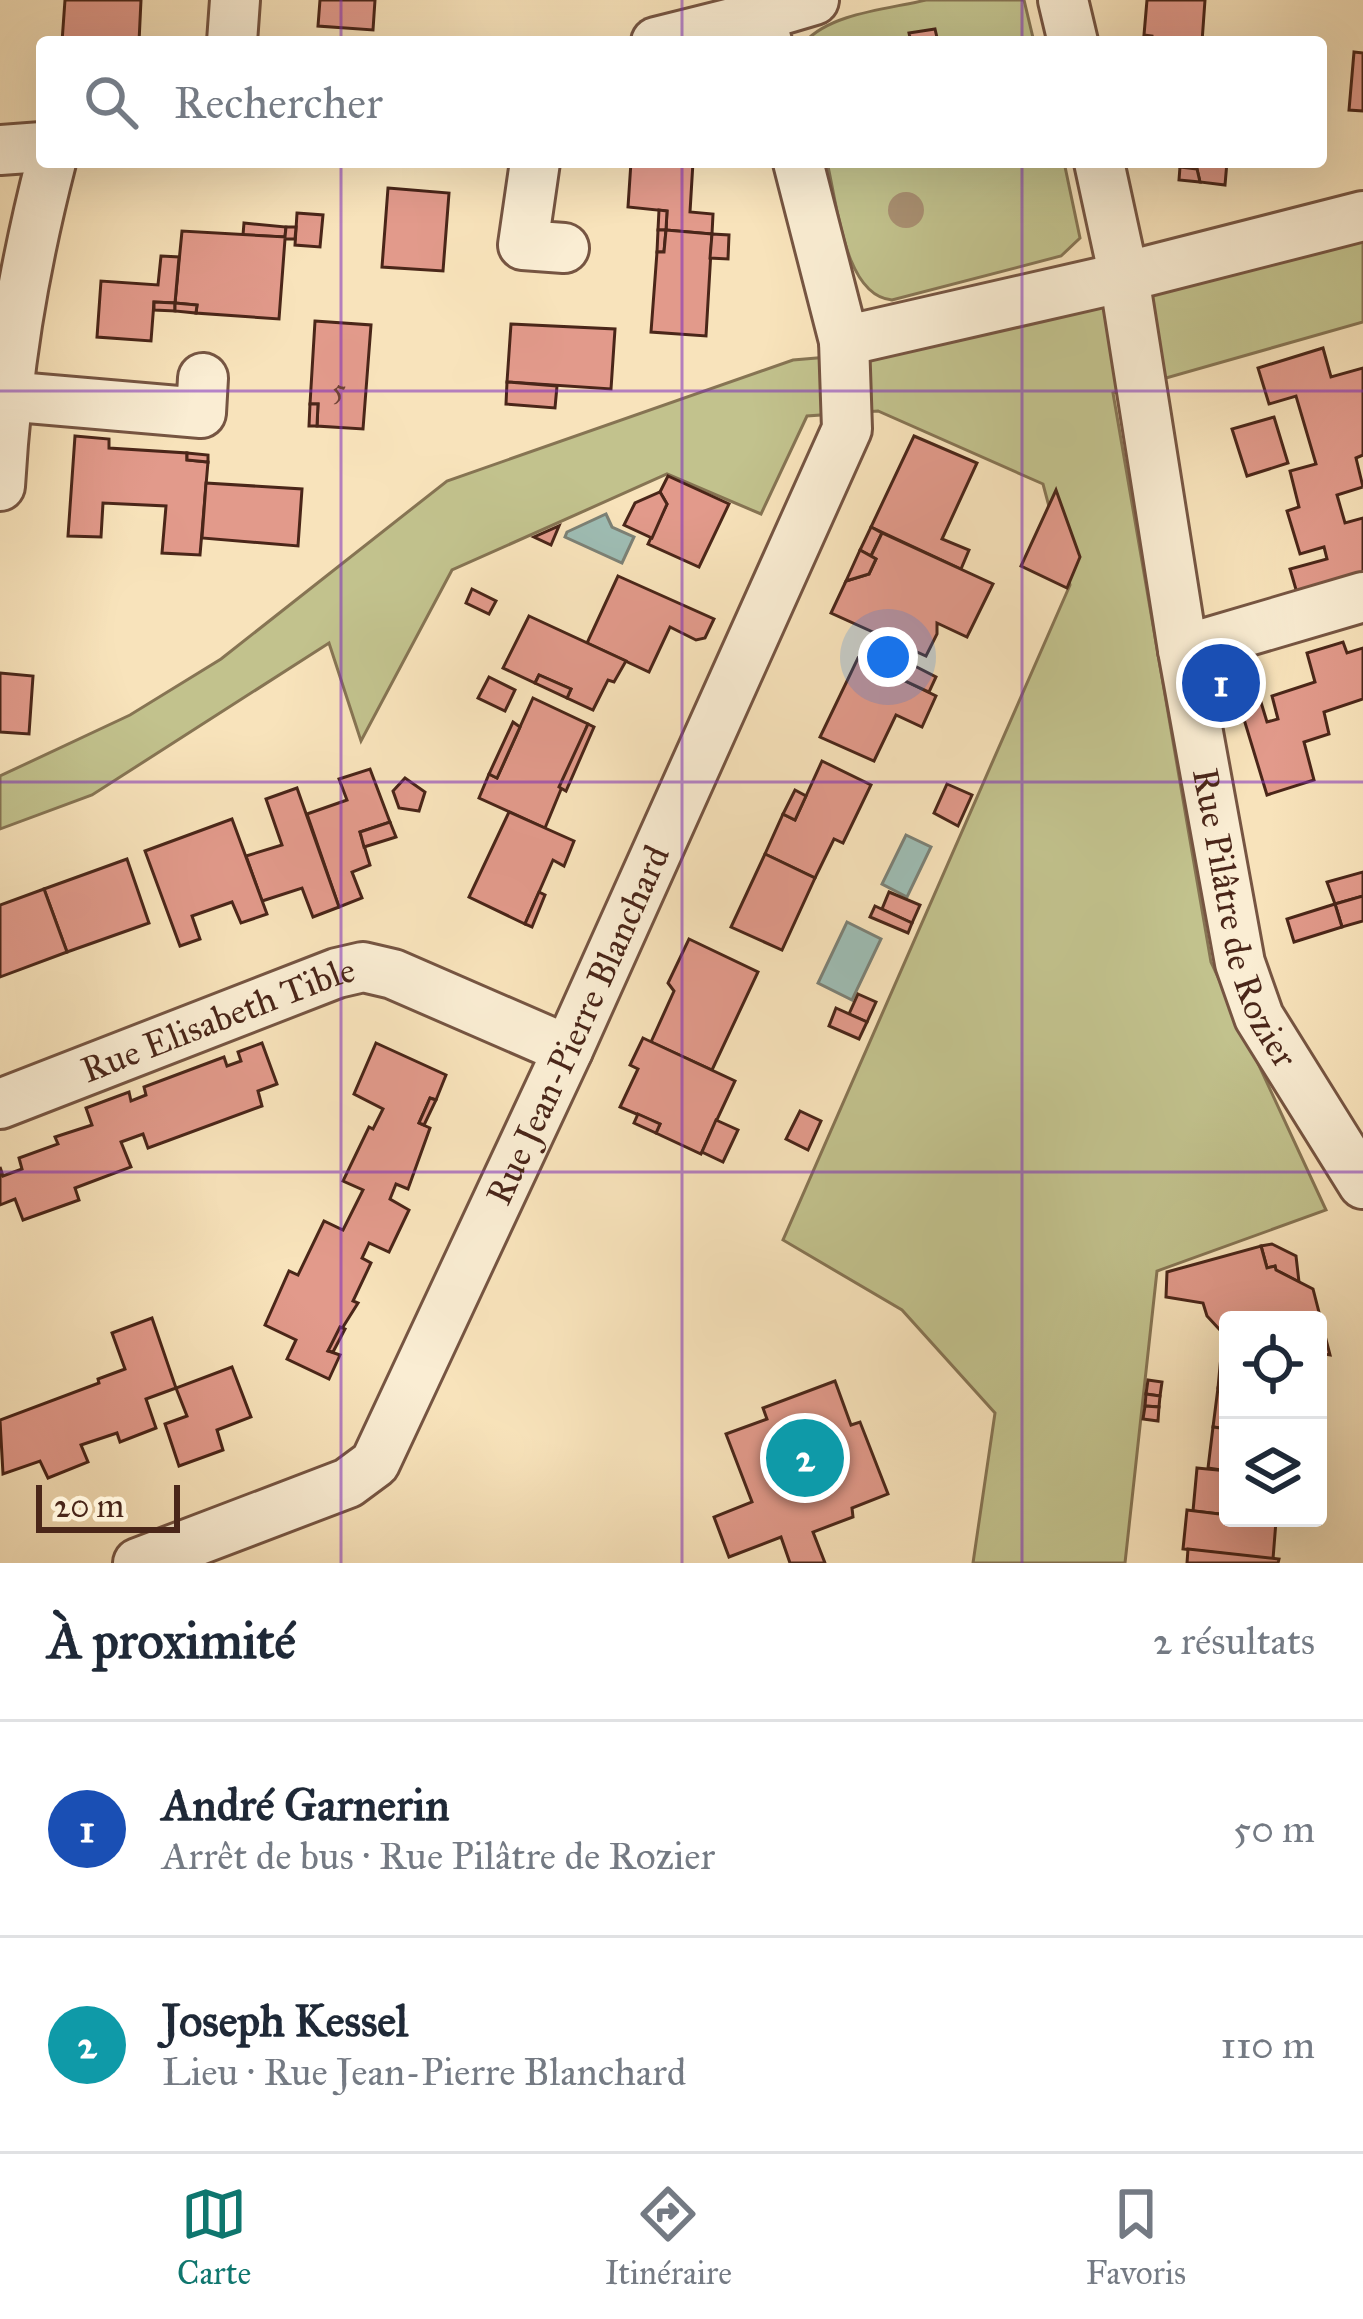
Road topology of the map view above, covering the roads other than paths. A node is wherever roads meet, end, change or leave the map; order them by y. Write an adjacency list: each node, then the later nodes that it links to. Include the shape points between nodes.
1 (235, 0): 5 (street)
2 (814, 0): 4 (street)
3 (1064, 0): 7 (street)
4 (764, 29): 6 (street)
5 (232, 36)
6 (706, 36)
7 (1071, 36)
8 (36, 147): 9 (street)
9 (0, 150)
10 (49, 168): 19 (street, via 22,274)
11 (534, 168): 15 (street, via 523,245)
12 (800, 168): 17 (street, Rue Jean-Pierre Blanchard)
13 (1100, 168): 16 (street, Rue Pilâtre de Rozier)
14 (1363, 215): 16 (street)
15 (564, 248)
16 (1124, 277): 17 (street); 22 (street, Rue Pilâtre de Rozier)
17 (844, 341): 23 (street, Rue Jean-Pierre Blanchard, via 847,430)
18 (203, 378): 19 (street, via 201,413)
19 (5, 396): 20 (street)
20 (0, 486)
21 (1363, 597): 22 (street)
22 (1184, 650): 25 (street, Rue Pilâtre de Rozier, via 1240,963 1259,1017)
23 (568, 1050): 24 (street, Rue Elisabeth Tible, via 363,967); 26 (street, Rue Jean-Pierre Blanchard, via 375,1463 348,1483)
24 (0, 1104)
25 (1360, 1172)
26 (138, 1563)

